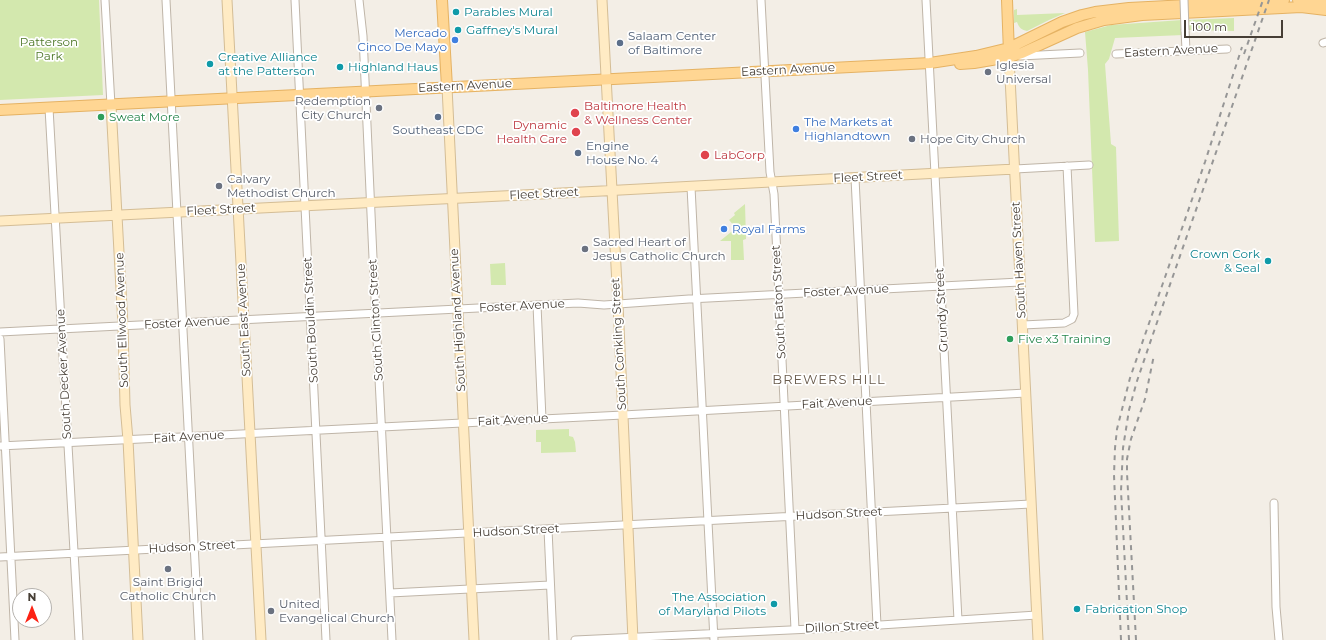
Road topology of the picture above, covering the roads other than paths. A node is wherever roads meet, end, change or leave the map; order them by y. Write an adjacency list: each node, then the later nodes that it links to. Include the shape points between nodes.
1 (105, 0): 29 (street, South Ellwood Avenue)
2 (166, 0): 28 (street)
3 (227, 0): 27 (street, South East Avenue)
4 (295, 0): 26 (street, South Bouldin Street)
5 (359, 0): 25 (street, South Clinton Street)
6 (442, 0): 24 (main road, South Highland Avenue)
7 (602, 0): 23 (street, South Conkling Street)
8 (762, 0): 22 (street, South Eaton Street)
9 (926, 0): 21 (street, Grundy Street)
10 (1006, 0): 18 (main road, South Haven Street)
11 (1184, 0): 17 (street, bridge)
12 (1284, 0): 18 (main road, Eastern Avenue, via 1095,12 1062,22)
13 (1298, 0): 14 (main road)
14 (1326, 2)
15 (1326, 10): 18 (main road, Eastern Avenue, via 1301,7 1122,17 1083,26 1022,53)
16 (1227, 49): 17 (street, Eastern Avenue)
17 (1186, 50): 20 (street, Eastern Avenue)
18 (1009, 52): 19 (street, Eastern Avenue); 21 (main road, Eastern Avenue, via 974,63); 34 (street, South Haven Street)
19 (1080, 53)
20 (1116, 54)
21 (930, 63): 22 (main road, Eastern Avenue); 35 (street, Grundy Street)
22 (765, 71): 23 (main road, Eastern Avenue); 37 (street, South Eaton Street)
23 (606, 79): 24 (main road, Eastern Avenue); 39 (street, South Conkling Street)
24 (447, 87): 25 (main road, Eastern Avenue); 40 (street, South Highland Avenue)
25 (365, 91): 26 (main road, Eastern Avenue); 41 (street, South Clinton Street)
26 (299, 94): 27 (main road, Eastern Avenue); 42 (street, South Bouldin Street)
27 (232, 97): 28 (main road, Eastern Avenue); 43 (street, South East Avenue)
28 (171, 100): 29 (main road, Eastern Avenue); 44 (street)
29 (111, 105): 30 (main road, Eastern Avenue); 45 (street, South Ellwood Avenue)
30 (49, 108): 31 (main road, Eastern Avenue); 46 (street, South Decker Avenue)
31 (0, 110)
32 (1089, 165): 33 (street, Fleet Street)
33 (1067, 166): 34 (street, Fleet Street); 60 (street, via 1074,314 1070,321 1056,324)
34 (1015, 169): 35 (street, Fleet Street); 48 (street, South Haven Street)
35 (935, 174): 36 (street, Fleet Street); 49 (street, Grundy Street)
36 (855, 178): 37 (street, Fleet Street); 50 (street)
37 (772, 182): 38 (street, Fleet Street); 51 (street, South Eaton Street)
38 (691, 186): 39 (street, Fleet Street); 52 (street)
39 (612, 191): 40 (street, Fleet Street); 53 (street, South Conkling Street)
40 (453, 199): 41 (street, Fleet Street); 55 (street, South Highland Avenue)
41 (371, 203): 42 (street, Fleet Street); 56 (street, South Clinton Street)
42 (305, 206): 43 (street, Fleet Street); 57 (street, South Bouldin Street)
43 (238, 209): 44 (street, Fleet Street); 58 (street, South East Avenue)
44 (176, 212): 45 (street, Fleet Street); 59 (street)
45 (117, 215): 46 (street, Fleet Street); 61 (street, South Ellwood Avenue)
46 (56, 218): 47 (street, Fleet Street); 62 (street, South Decker Avenue)
47 (0, 221)
48 (1020, 282): 49 (street, Foster Avenue); 60 (street, South Haven Street)
49 (941, 286): 50 (street, Foster Avenue); 66 (street, Grundy Street)
50 (860, 291): 51 (street, Foster Avenue); 67 (street)
51 (779, 295): 52 (street, Foster Avenue); 68 (street, South Eaton Street)
52 (697, 299): 53 (street, Foster Avenue); 69 (street)
53 (618, 304): 54 (street, Foster Avenue); 70 (street, South Conkling Street)
54 (537, 305): 55 (street, Foster Avenue); 71 (street)
55 (458, 309): 56 (street, Foster Avenue); 72 (street, South Highland Avenue)
56 (376, 313): 57 (street, Foster Avenue); 73 (street, South Clinton Street)
57 (311, 317): 58 (street, Foster Avenue); 74 (street, South Bouldin Street)
58 (244, 320): 59 (street, Foster Avenue); 75 (street, South East Avenue)
59 (183, 323): 61 (street, Foster Avenue); 76 (street)
60 (1022, 325): 65 (street, South Haven Street)
61 (123, 326): 62 (street, Foster Avenue); 77 (street, South Ellwood Avenue)
62 (62, 329): 63 (street, Foster Avenue); 78 (street, South Decker Avenue)
63 (0, 332)
64 (0, 339): 79 (street)
65 (1026, 393): 66 (street, Fait Avenue); 81 (street, South Haven Street)
66 (947, 398): 67 (street, Fait Avenue); 82 (street, Grundy Street)
67 (866, 402): 68 (street, Fait Avenue); 83 (street)
68 (784, 406): 69 (street, Fait Avenue); 84 (street, South Eaton Street)
69 (703, 410): 70 (street, Fait Avenue); 85 (street)
70 (623, 415): 71 (street, Fait Avenue); 86 (street, South Conkling Street)
71 (542, 419): 72 (street, Fait Avenue)
72 (463, 423): 73 (street, Fait Avenue); 88 (street, South Highland Avenue)
73 (382, 427): 74 (street, Fait Avenue); 89 (street, South Clinton Street)
74 (316, 430): 75 (street, Fait Avenue); 90 (street, South Bouldin Street)
75 (250, 434): 76 (street, Fait Avenue); 91 (street, South East Avenue)
76 (189, 437): 77 (street, Fait Avenue); 92 (street)
77 (128, 440): 78 (street, Fait Avenue); 93 (street, South Ellwood Avenue)
78 (68, 442): 79 (street, Fait Avenue); 94 (street, South Decker Avenue)
79 (3, 446): 95 (street)
80 (1274, 503): 117 (street)
81 (1031, 504): 82 (street, Hudson Street); 100 (street, South Haven Street)
82 (952, 508): 83 (street, Hudson Street); 101 (street, Grundy Street)
83 (871, 512): 84 (street, Hudson Street); 102 (street)
84 (790, 517): 85 (street, Hudson Street); 103 (street, South Eaton Street)
85 (708, 521): 86 (street, Hudson Street); 104 (street)
86 (628, 525): 87 (street, Hudson Street); 105 (street, South Conkling Street)
87 (548, 529): 88 (street, Hudson Street); 97 (street)
88 (469, 533): 89 (street, Hudson Street); 98 (street, South Highland Avenue)
89 (387, 537): 90 (street, Hudson Street); 99 (street, South Clinton Street)
90 (322, 541): 91 (street, Hudson Street); 111 (street, South Bouldin Street)
91 (256, 544): 92 (street, Hudson Street); 110 (street, South East Avenue)
92 (194, 547): 93 (street, Hudson Street); 109 (street)
93 (134, 550): 94 (street, Hudson Street); 108 (street, South Ellwood Avenue)
94 (74, 553): 95 (street, Hudson Street); 107 (street, South Decker Avenue)
95 (11, 556): 96 (street, Hudson Street); 106 (street)
96 (0, 557)
97 (550, 585): 98 (street); 114 (street)
98 (472, 589): 99 (street); 113 (street, South Highland Avenue)
99 (390, 593): 112 (street, South Clinton Street)
100 (1037, 615): 101 (street, Dillon Street); 116 (street, South Haven Street)
101 (958, 620): 102 (street, Dillon Street)
102 (877, 625): 103 (street, Dillon Street)
103 (795, 629): 104 (street, Dillon Street)
104 (714, 637): 105 (street, Dillon Street)
105 (633, 639): 115 (street, Dillon Street)
106 (15, 640)
107 (79, 640)
108 (138, 640)
109 (199, 640)
110 (260, 640)
111 (326, 640)
112 (392, 640)
113 (474, 640)
114 (553, 640)
115 (575, 640)
116 (1038, 640)
117 (1278, 640)

